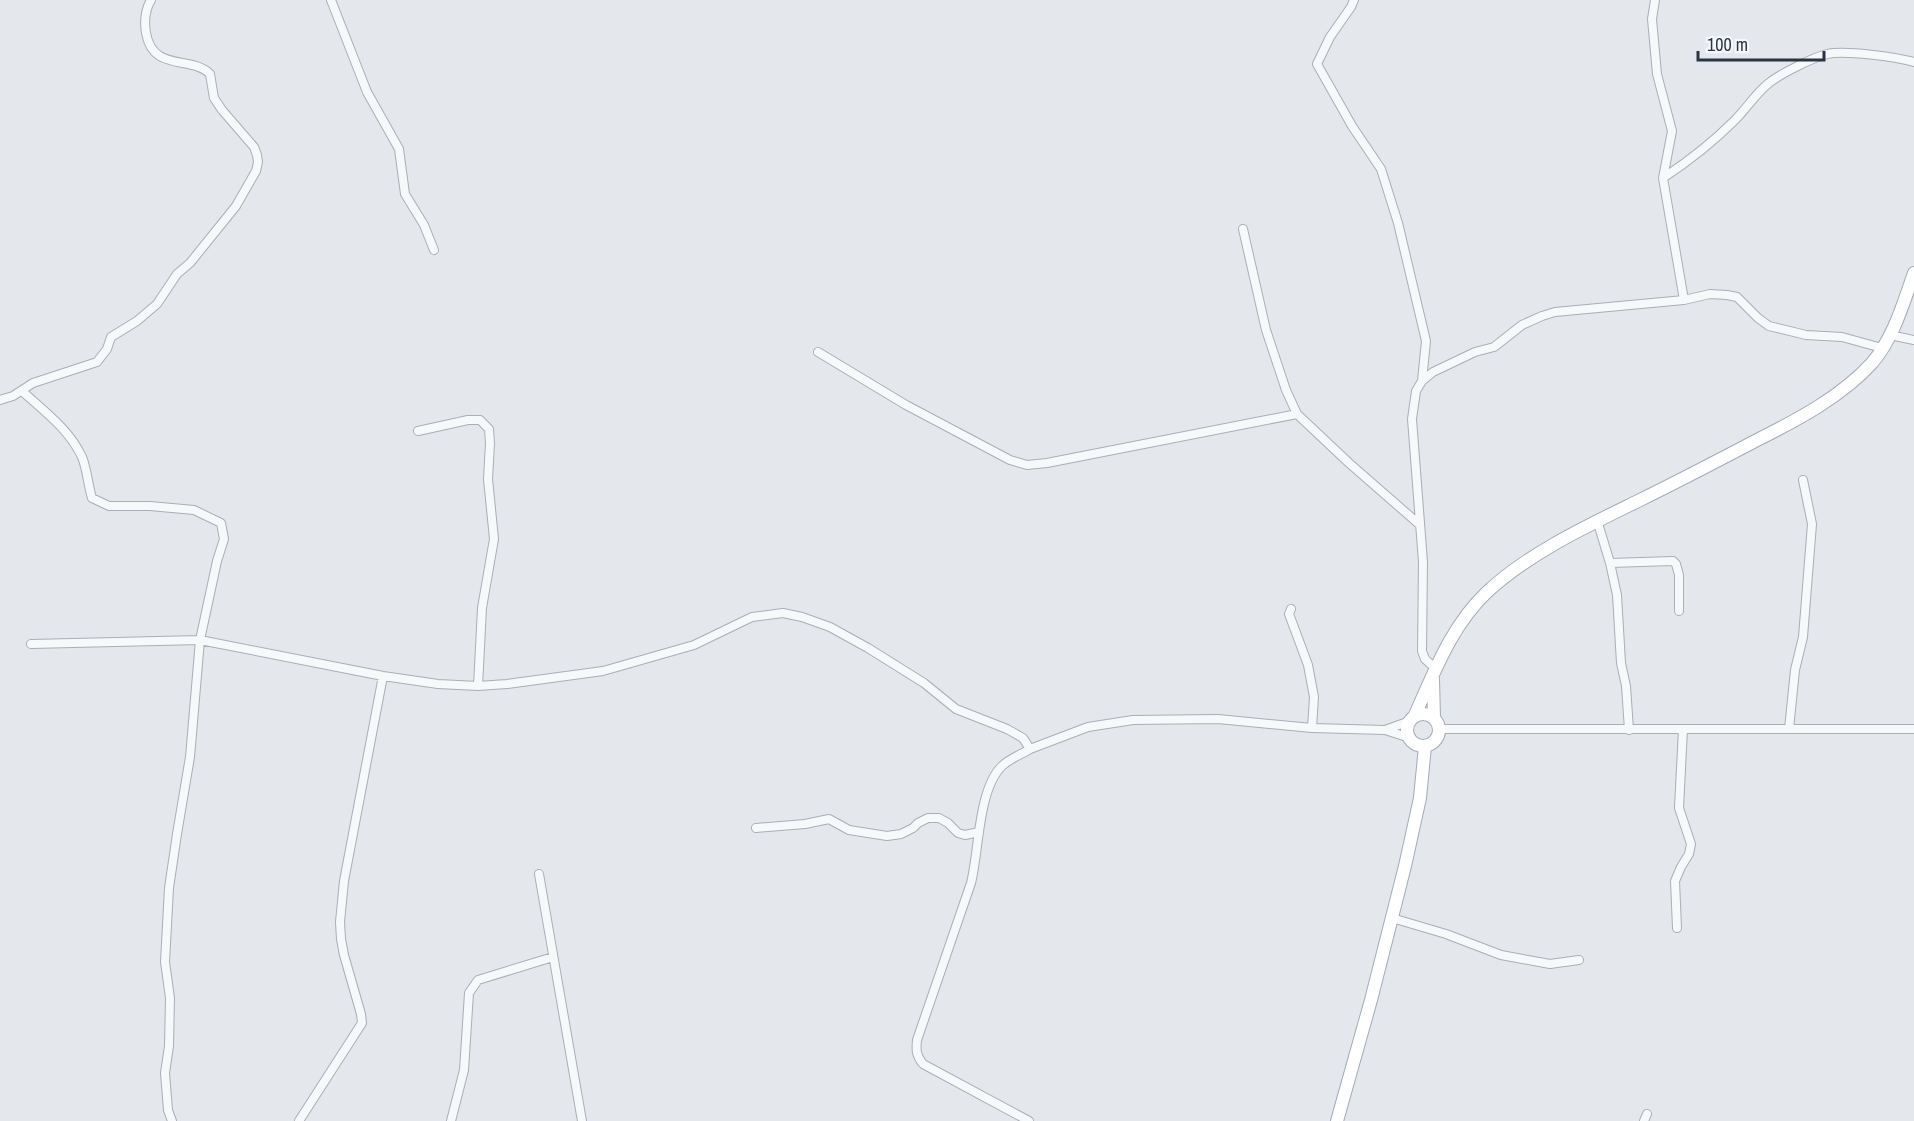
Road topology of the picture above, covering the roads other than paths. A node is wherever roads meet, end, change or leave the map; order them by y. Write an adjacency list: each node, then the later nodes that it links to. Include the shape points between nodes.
1 (151, 0): 16 (street, via 144,22 148,42 165,58 200,65 210,74 214,98 254,147 256,171 236,206 177,274 157,304 111,337 97,362 33,383)
2 (331, 0): 8 (street, via 367,92 399,149 405,194)
3 (1354, 0): 15 (street, via 1317,64 1382,169 1425,341)
4 (1655, 0): 6 (street, via 1652,20 1658,74 1672,131)
5 (1914, 62): 6 (street, via 1896,57 1828,54 1801,66 1771,81 1736,120)
6 (1663, 178): 10 (street)
7 (1243, 229): 18 (street, via 1266,330)
8 (434, 250)
9 (1914, 273): 11 (main road)
10 (1684, 300): 13 (street, via 1710,294 1737,297 1769,326 1842,337); 15 (street, via 1542,316 1521,325 1494,347 1475,352)
11 (1890, 335): 12 (street); 13 (main road)
12 (1914, 340)
13 (1882, 348): 21 (main road, via 1838,393 1786,425)
14 (818, 352): 18 (street, via 987,449 1027,465)
15 (1422, 381): 22 (street, via 1416,391 1412,419)
16 (22, 391): 17 (street); 26 (street, via 71,438 83,459 92,498 110,506 194,510 221,523 224,539)
17 (0, 400)
18 (1297, 414): 22 (street)
19 (418, 431): 30 (street, via 468,420 480,420 489,429 488,479 494,539 482,608)
20 (1803, 480): 36 (street, via 1812,524 1803,637)
21 (1597, 520): 23 (street); 28 (main road, via 1487,592 1446,645)
22 (1420, 525): 28 (street, via 1422,651)
23 (1610, 563): 25 (street, via 1673,561 1679,569); 34 (street, via 1617,595)
24 (1291, 609): 33 (street, via 1289,614 1308,665 1314,697)
25 (1679, 611)
26 (200, 640): 27 (street); 29 (street); 49 (street, via 190,757 169,888 165,962 170,998 169,1046 165,1073)
27 (31, 644)
28 (1435, 672): 31 (main road); 32 (main road)
29 (383, 676): 30 (street); 50 (street, via 340,922 340,939 362,1023)
30 (478, 686): 41 (street, via 603,671 693,645 752,617 783,613 830,627 868,648 924,683 956,709 1023,738)
31 (1412, 719): 32 (main road, via 1422,714); 38 (street); 39 (main road, via 1407,730)
32 (1437, 723): 34 (street); 40 (main road, via 1437,738)
33 (1312, 728): 38 (street); 41 (street, via 1218,719 1133,720 1088,727)
34 (1629, 729): 35 (street)
35 (1683, 729): 36 (street); 46 (street, via 1679,808 1691,844 1675,881)
36 (1789, 729): 37 (street)
37 (1914, 729)
38 (1385, 730): 39 (street)
39 (1410, 738): 40 (main road)
40 (1425, 746): 45 (main road, via 1420,798)
41 (1030, 750): 43 (street, via 1002,766 989,786)
42 (756, 828): 43 (street, via 829,819 849,830 887,836 901,834 928,818 939,818 958,833)
43 (979, 832): 53 (street, via 971,883 917,1040 917,1056 923,1064)
44 (539, 874): 47 (street)
45 (1392, 918): 48 (street, via 1501,955 1550,964); 54 (main road)
46 (1677, 928)
47 (553, 957): 51 (street, via 478,980 469,993 464,1070); 52 (street)
48 (1579, 960)
49 (172, 1121)
50 (299, 1121)
51 (451, 1121)
52 (582, 1121)
53 (1029, 1121)
54 (1337, 1121)

